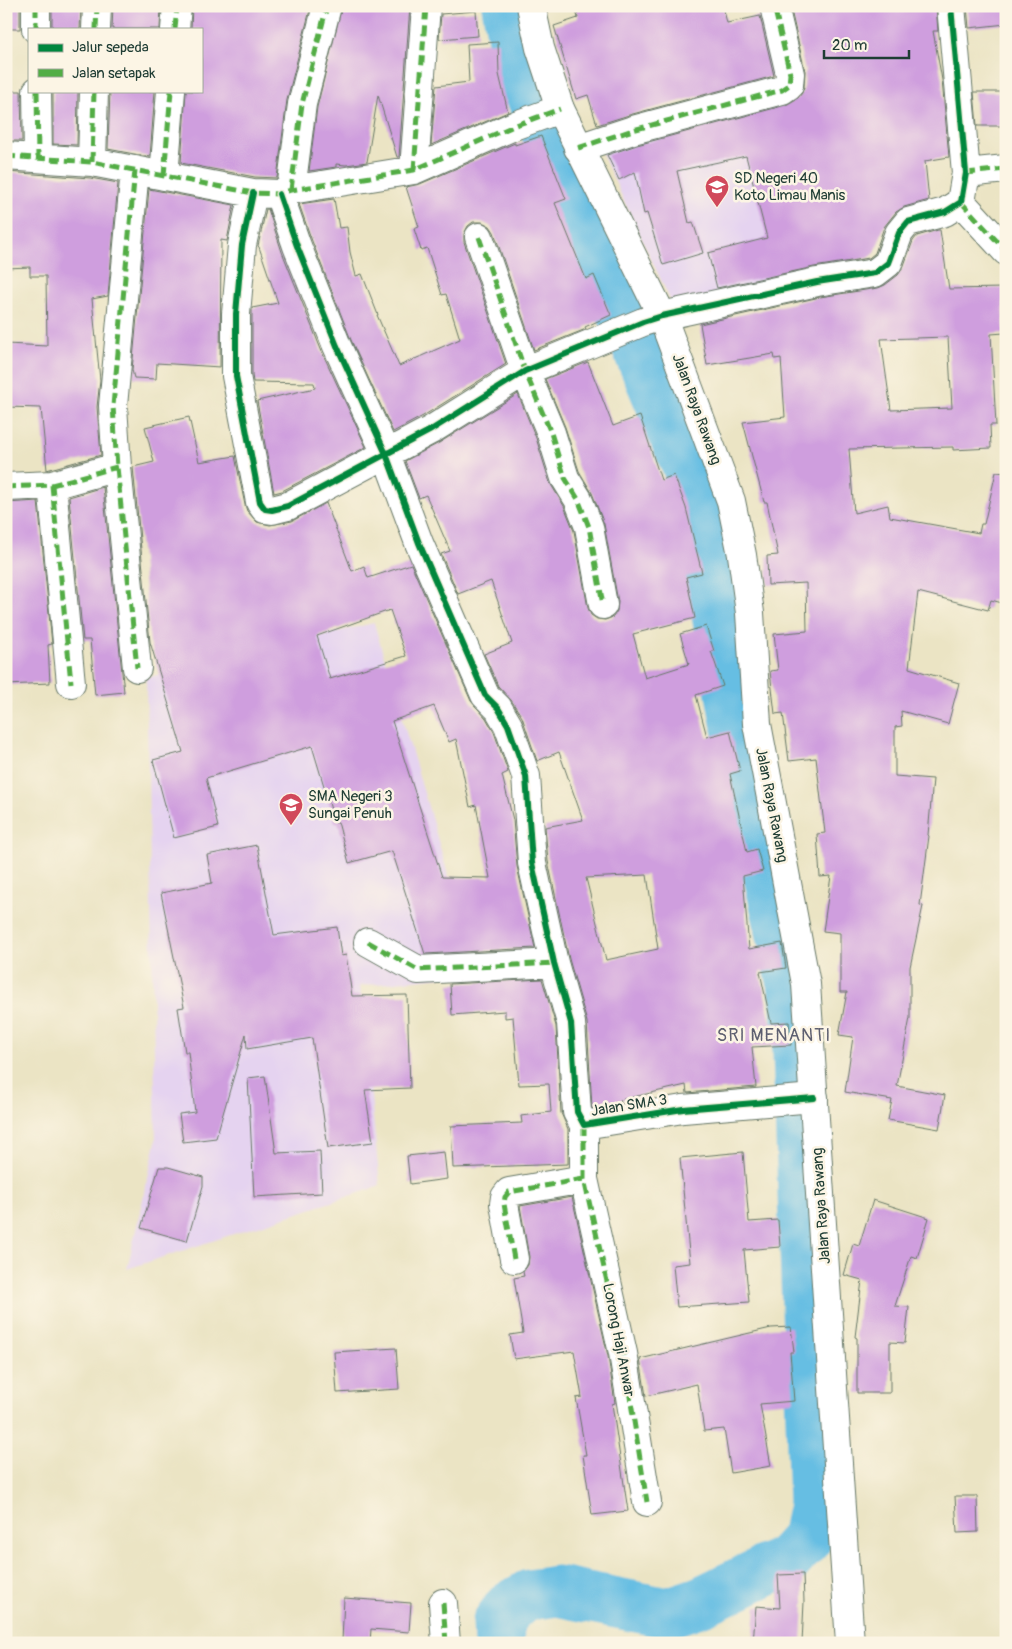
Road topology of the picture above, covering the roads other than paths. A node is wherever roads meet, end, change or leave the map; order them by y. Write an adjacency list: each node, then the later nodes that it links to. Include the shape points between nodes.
1 (36, 6): 9 (street)
2 (97, 6): 10 (street)
3 (177, 6): 11 (street)
4 (327, 6): 25 (street, via 302,104)
5 (426, 6): 22 (street)
6 (532, 6): 15 (street, Jalan Raya Rawang)
7 (774, 6): 16 (street, via 790,74 789,84 782,90)
8 (951, 6): 23 (street)
9 (36, 28)
10 (96, 28)
11 (175, 28)
12 (37, 92): 18 (street)
13 (94, 92): 19 (street)
14 (171, 92): 24 (street)
15 (554, 111): 16 (street, Jalan Raya Rawang); 22 (street)
16 (578, 148): 29 (street, Jalan Raya Rawang)
17 (6, 156): 18 (street)
18 (38, 157): 19 (street)
19 (92, 162): 21 (street)
20 (1006, 169): 23 (street)
21 (135, 170): 24 (street); 32 (street, via 113,406)
22 (414, 170): 25 (street)
23 (966, 173): 26 (street)
24 (164, 176): 25 (street)
25 (274, 192): 31 (street, Jalan SMA 3, via 337,346); 31 (street, via 242,245 236,314 236,376 260,502 265,509 288,506)
26 (961, 202): 28 (street); 29 (street, via 946,212 908,222 899,233 888,263 875,273 817,282)
27 (479, 237): 30 (street)
28 (1006, 251)
29 (652, 319): 30 (street); 40 (street, Jalan Raya Rawang, via 730,501 742,555 750,613 757,724 806,984)
30 (525, 371): 31 (street); 35 (street, via 551,433 565,478 578,499 589,528)
31 (386, 454): 39 (street, Jalan SMA 3, via 419,543 474,673 485,695 508,725 526,776 532,863)
32 (117, 467): 33 (street); 36 (street)
33 (52, 485): 34 (street); 37 (street)
34 (6, 487)
35 (604, 604)
36 (137, 668)
37 (71, 683)
38 (368, 942): 39 (street, via 418,970)
39 (554, 963): 41 (street, Jalan SMA 3, via 571,1023 577,1112)
40 (800, 1100): 41 (street, Jalan SMA 3, via 683,1109); 47 (street, Jalan Raya Rawang)
41 (584, 1125): 42 (street, Lorong Haji Anwar)
42 (584, 1179): 43 (street, via 509,1192 504,1204); 44 (street, Lorong Haji Anwar, via 623,1353)
43 (514, 1258)
44 (647, 1502)
45 (443, 1603): 46 (street)
46 (446, 1643)
47 (850, 1643)

